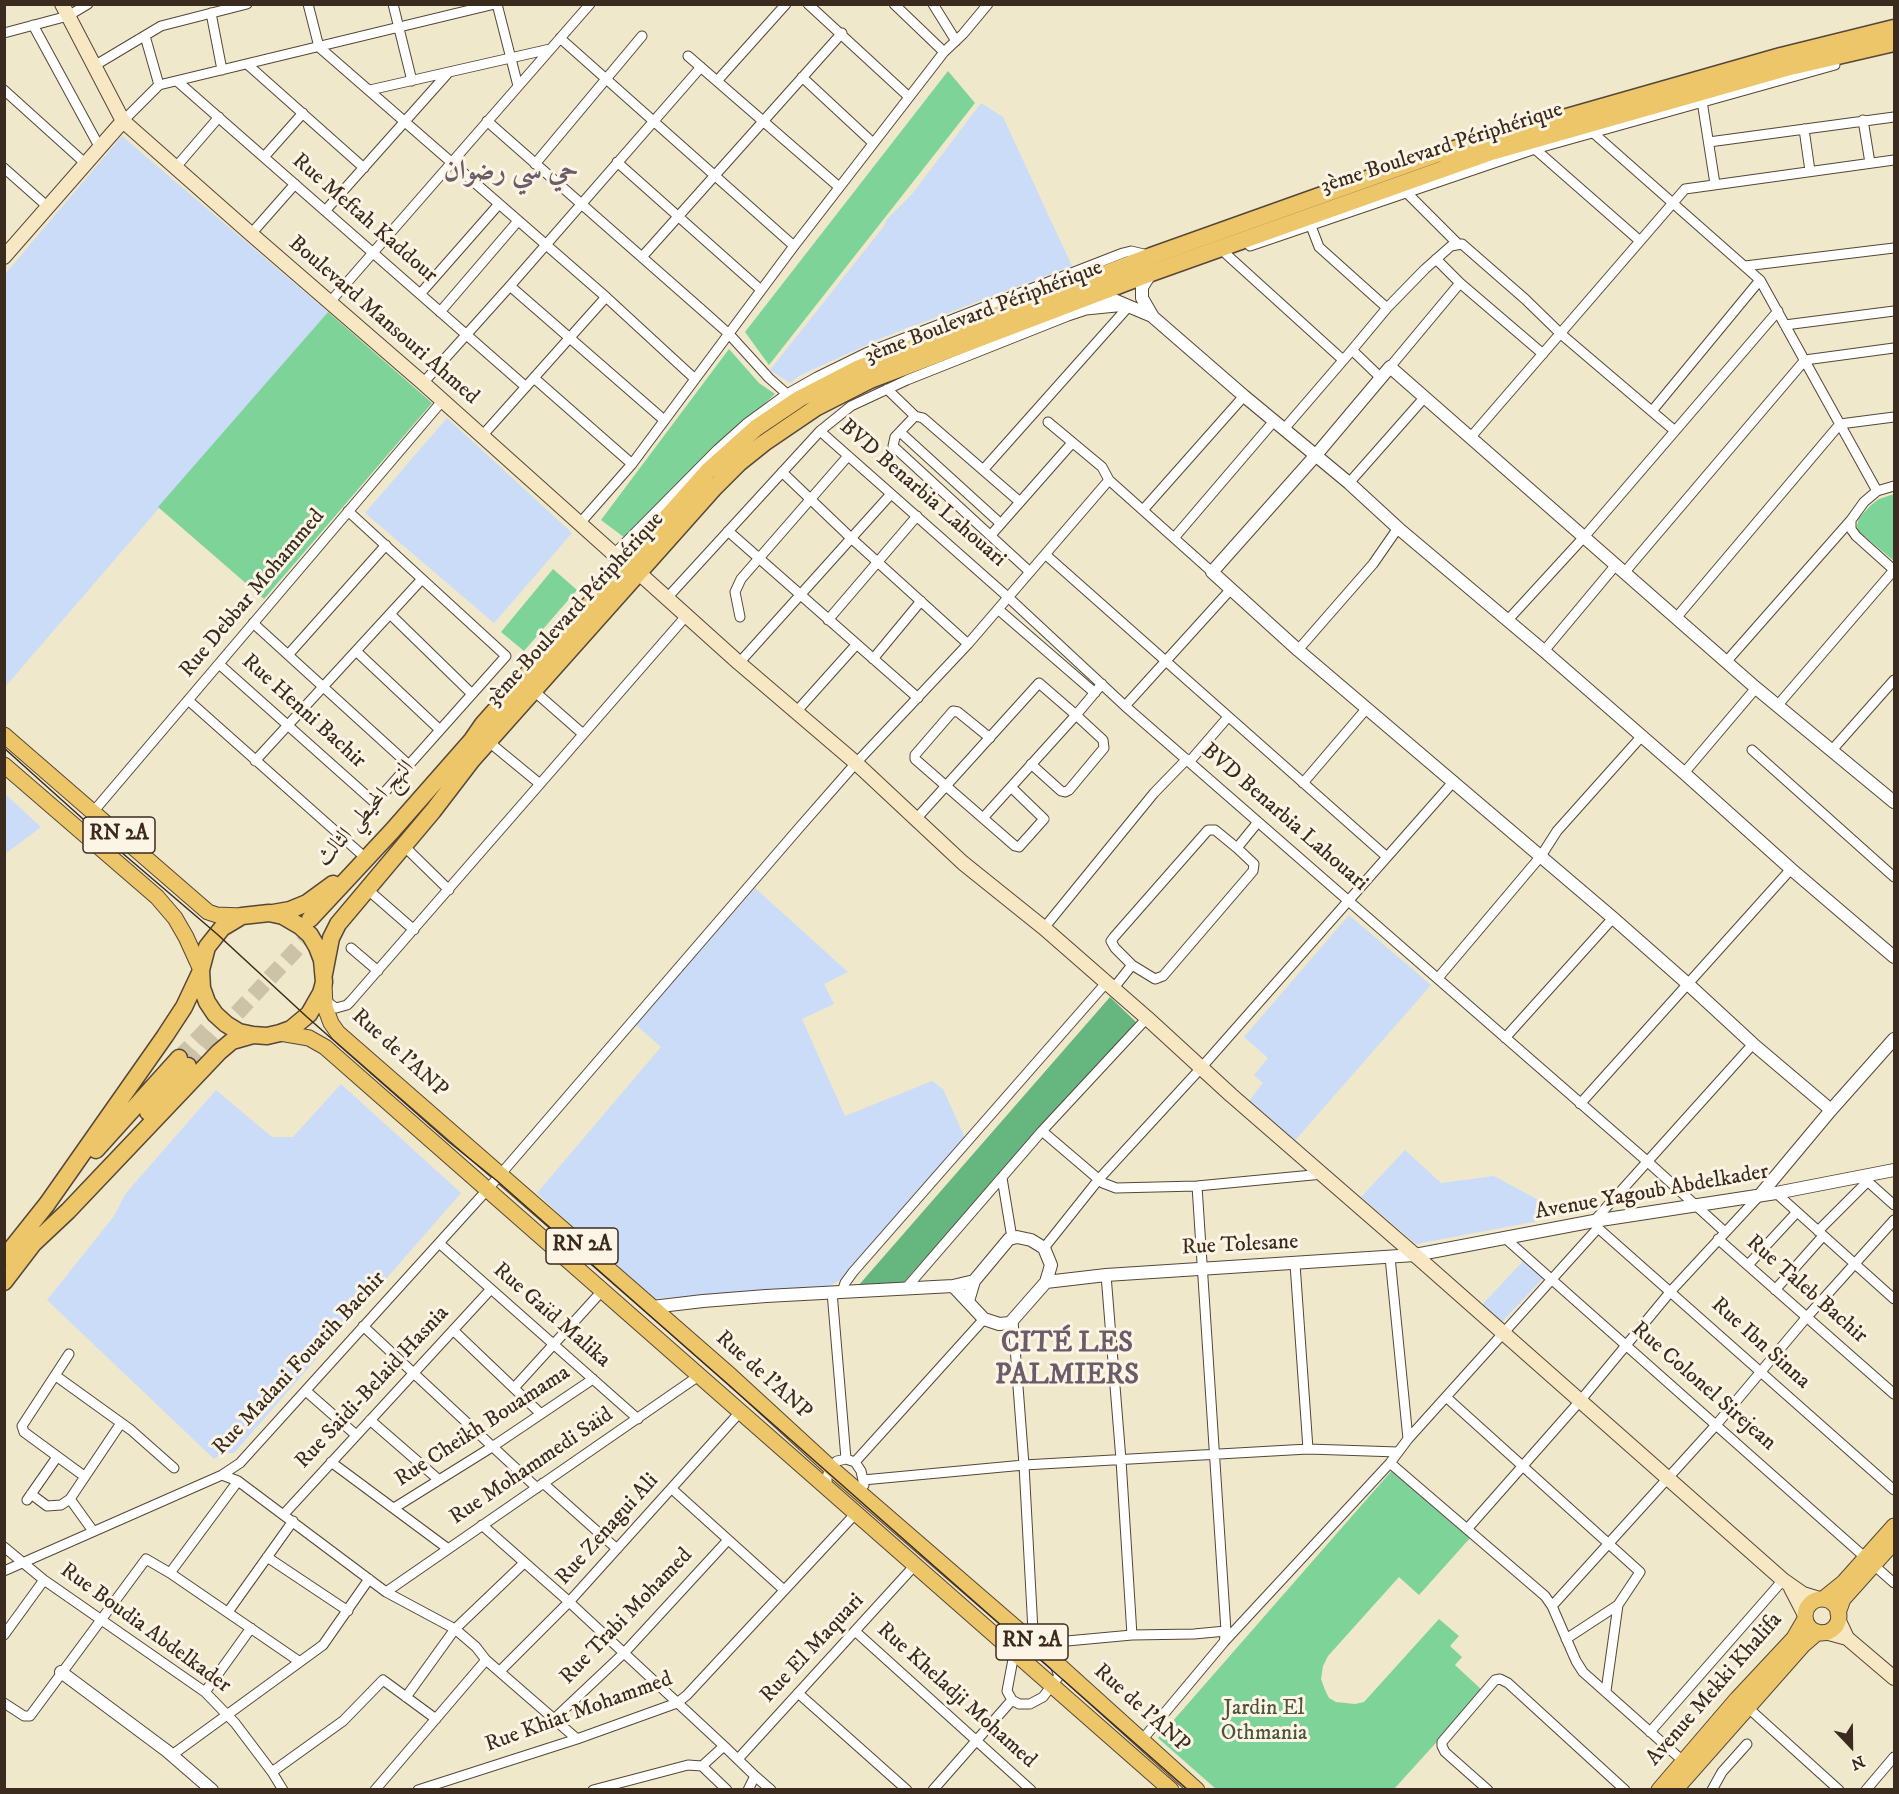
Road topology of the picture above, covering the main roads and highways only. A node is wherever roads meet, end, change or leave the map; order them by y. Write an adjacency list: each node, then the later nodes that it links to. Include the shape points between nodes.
1 (65, 10): 4 (main road)
2 (1894, 28): 6 (highway, 3ème Boulevard Périphérique, via 1781,56 1437,154 1150,256 857,369 799,399 756,428)
3 (1894, 43): 7 (highway, 3ème Boulevard Périphérique, via 1786,68 1588,129 1491,152 1151,273 870,380 790,424 739,463)
4 (123, 121): 5 (main road); 6 (main road, Boulevard Mansouri Ahmed)
5 (7, 250)
6 (620, 558): 8 (highway, 3ème Boulevard Périphérique)
7 (639, 573): 11 (highway, 3ème Boulevard Périphérique); 27 (main road, via 856,763 963,863 1044,928)
8 (483, 724): 12 (highway, النهج المحيطي الثالث, via 470,732 329,887 307,903); 14 (highway, 3ème Boulevard Périphérique)
9 (4, 735): 13 (main road, RN 2A, via 208,912)
10 (4, 765): 15 (main road, RN 2A, via 157,897 186,937)
11 (458, 777): 14 (highway, النهج المحيطي الثالث); 16 (highway, 3ème Boulevard Périphérique, via 338,924 331,938)
12 (269, 913): 13 (highway); 16 (highway, via 288,919 310,935 322,960)
13 (242, 916): 15 (highway, via 216,934 207,947)
14 (314, 922)
15 (200, 972): 18 (highway, via 204,995 215,1014 238,1032); 20 (highway, via 165,1036)
16 (324, 983): 17 (highway, via 309,1014); 19 (main road, Rue de l'ANP / RN 2A, via 326,1007 338,1033)
17 (280, 1033): 18 (highway); 19 (main road, Rue de l'ANP / RN 2A, via 309,1038 325,1047)
18 (253, 1035): 21 (highway, via 232,1041 219,1052)
19 (493, 1183): 35 (main road, Rue de l'ANP / RN 2A, via 602,1291); 36 (main road, Rue de l'ANP / RN 2A, via 652,1307 830,1467 1052,1653)
20 (47, 1204): 21 (highway, via 183,1062); 22 (highway)
21 (34, 1243): 23 (highway)
22 (4, 1258)
23 (4, 1282)
24 (1894, 1526): 26 (main road)
25 (1894, 1542): 26 (main road)
26 (1870, 1561): 28 (main road); 29 (main road, via 1843,1599)
27 (1786, 1582): 28 (main road, via 1803,1594); 30 (main road)
28 (1821, 1599): 29 (main road, via 1834,1605); 30 (main road, via 1808,1606)
29 (1838, 1616): 31 (main road, via 1833,1628); 32 (main road)
30 (1805, 1617): 31 (main road, via 1808,1626); 34 (main road, Avenue Mekki Khalifa, via 1794,1638)
31 (1821, 1632): 32 (main road); 34 (main road, Avenue Mekki Khalifa)
32 (1847, 1638): 33 (main road)
33 (1894, 1678)
34 (1742, 1703): 37 (main road, Avenue Mekki Khalifa); 38 (main road, Avenue Mekki Khalifa)
35 (1171, 1790)
36 (1197, 1790)
37 (1659, 1790)
38 (1675, 1790)

